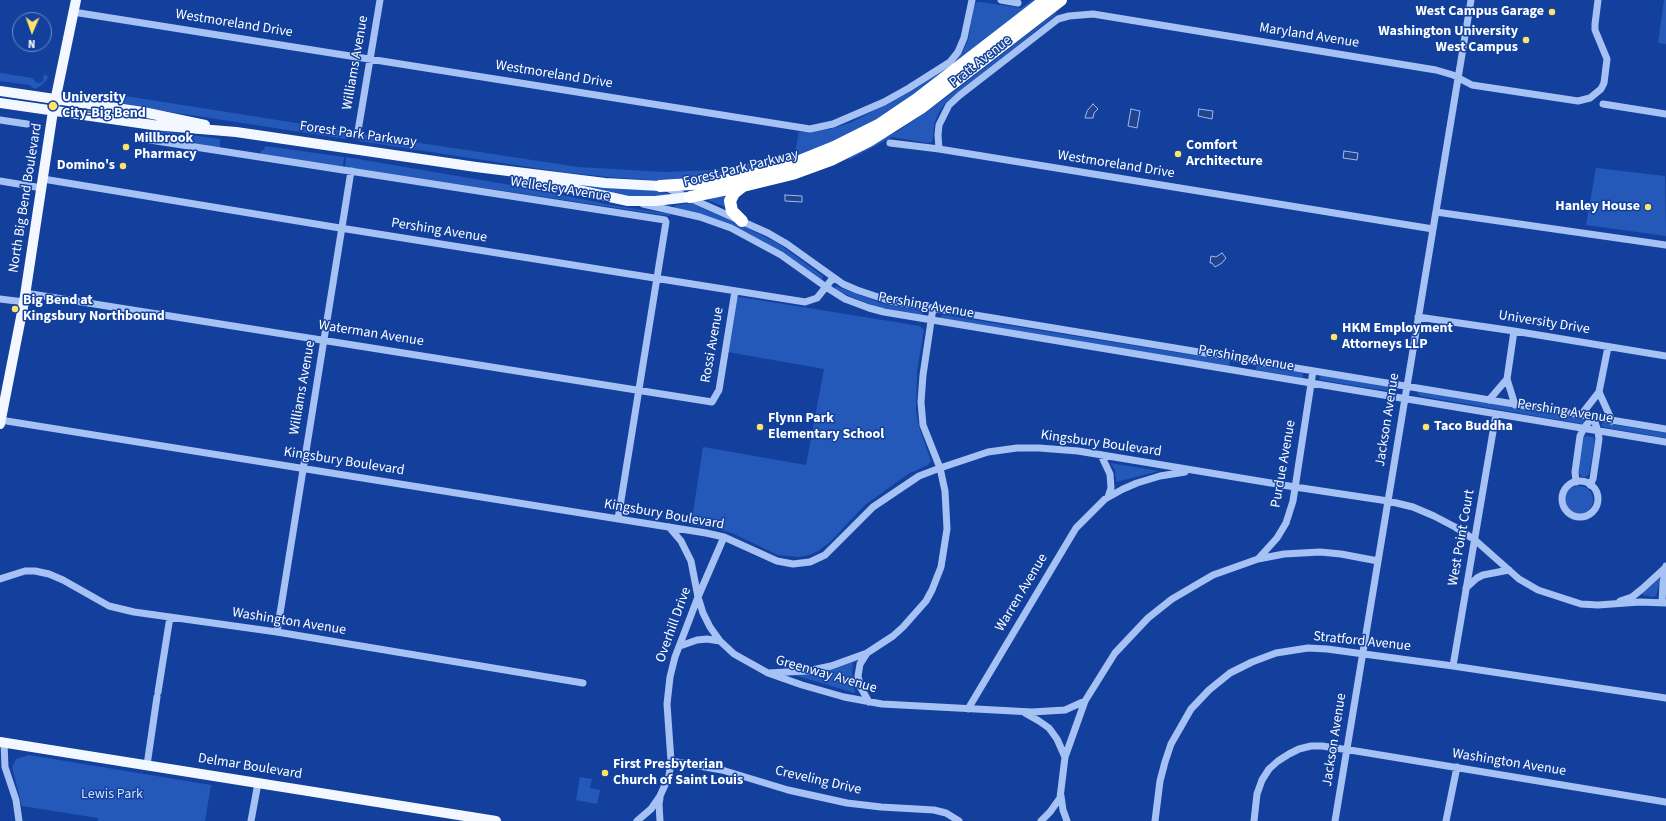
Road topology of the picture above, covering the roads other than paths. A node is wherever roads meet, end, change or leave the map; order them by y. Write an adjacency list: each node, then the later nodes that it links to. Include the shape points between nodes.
1 (76, 0): 10 (main road, North Big Bend Boulevard)
2 (380, 0): 12 (street, Williams Avenue)
3 (972, 0): 12 (street, Westmoreland Drive, via 964,38 950,62 884,102 833,124 810,129)
4 (1001, 0): 9 (street)
5 (1045, 0): 31 (highway, Forest Park Parkway, via 917,100 880,124 834,147 762,173 707,183)
6 (1061, 0): 32 (highway, Forest Park Parkway, via 890,129 851,151 813,166)
7 (1471, 0): 13 (street, Jackson Avenue)
8 (1598, 0): 13 (street, Maryland Avenue, via 1596,30 1607,59 1604,83 1590,98 1578,101 1500,90 1472,85)
9 (1018, 3)
10 (73, 12): 12 (street, Westmoreland Drive); 15 (main road, North Big Bend Boulevard)
11 (1069, 16): 13 (street, Maryland Avenue, via 1100,15 1436,70); 26 (street, Pratt Avenue, via 1058,19 949,105 939,125)
12 (370, 59): 22 (street, Williams Avenue)
13 (1458, 78): 35 (street, Jackson Avenue)
14 (0, 91): 15 (main road, Forest Park Parkway)
15 (55, 99): 18 (main road, North Big Bend Boulevard); 23 (main road, Forest Park Parkway, via 174,117)
16 (0, 103): 18 (main road, Forest Park Parkway)
17 (1603, 104): 19 (street)
18 (53, 111): 23 (main road, Forest Park Parkway, via 148,125); 30 (main road, North Big Bend Boulevard)
19 (1666, 114)
20 (0, 120): 21 (street)
21 (27, 124)
22 (358, 131)
23 (236, 132): 27 (main road, Forest Park Parkway)
24 (150, 140): 28 (street, Wellesley Avenue)
25 (890, 143): 26 (street, Westmoreland Drive)
26 (939, 149): 38 (street, Westmoreland Drive)
27 (476, 167): 31 (main road, Forest Park Parkway, via 605,183); 34 (main road, Forest Park Parkway)
28 (351, 171): 37 (street, Williams Avenue); 40 (street, Wellesley Avenue, via 665,220)
29 (0, 181): 30 (street, Pershing Avenue)
30 (43, 184): 37 (street, Pershing Avenue); 45 (main road, North Big Bend Boulevard)
31 (660, 186): 33 (street, Pershing Avenue)
32 (743, 186): 33 (highway, Forest Park Parkway); 36 (highway, via 734,193 730,201 732,210)
33 (690, 197): 34 (main road, Forest Park Parkway); 36 (street, Pershing Avenue)
34 (628, 201): 42 (street, Pershing Avenue, via 700,217 731,228 781,256)
35 (1436, 212): 38 (street, Jackson Avenue); 39 (street)
36 (742, 221): 41 (street, Pershing Avenue, via 787,244)
37 (342, 229): 40 (street, Pershing Avenue); 50 (street, Williams Avenue)
38 (1433, 229): 47 (street, Jackson Avenue)
39 (1666, 245)
40 (657, 278): 43 (street, Pershing Avenue); 57 (street, Wellesley Avenue)
41 (832, 278): 42 (street, Pershing Avenue); 46 (street, Pershing Avenue, via 890,301)
42 (826, 287): 43 (street, Pershing Avenue, via 817,298 805,302); 48 (street, Pershing Avenue, via 845,299 869,308)
43 (735, 291): 61 (street, Rossi Avenue, via 719,390)
44 (0, 298): 45 (street, Waterman Avenue)
45 (25, 298): 50 (street, Waterman Avenue); 66 (main road, North Big Bend Boulevard)
46 (933, 308): 48 (street); 53 (street, Pershing Avenue)
47 (1418, 317): 49 (street, University Drive); 56 (street, Jackson Avenue)
48 (931, 321): 55 (street, Pershing Avenue); 74 (street, via 922,375 921,402 923,425)
49 (1514, 331): 51 (street, University Drive); 54 (street)
50 (325, 340): 57 (street, Waterman Avenue); 73 (street, Williams Avenue)
51 (1608, 347): 52 (street, University Drive); 58 (street)
52 (1666, 356)
53 (1313, 371): 55 (street, Purdue Avenue); 56 (street, Pershing Avenue)
54 (1507, 379): 60 (street); 62 (street)
55 (1311, 384): 59 (street, Pershing Avenue); 78 (street, Purdue Avenue)
56 (1407, 387): 59 (street, Jackson Avenue); 60 (street, Pershing Avenue)
57 (639, 390): 61 (street, Waterman Avenue); 81 (street, Wellesley Avenue)
58 (1599, 392): 64 (street); 67 (street)
59 (1405, 399): 63 (street, Pershing Avenue); 80 (street, Jackson Avenue)
60 (1489, 400): 62 (street, Pershing Avenue)
61 (712, 402)
62 (1515, 404): 64 (street, Pershing Avenue)
63 (1496, 414): 68 (street, Pershing Avenue); 84 (street, West Point Court)
64 (1581, 415): 65 (street, Pershing Avenue)
65 (1593, 417): 67 (street, Pershing Avenue); 68 (street); 70 (street)
66 (0, 421): 73 (street, Kingsbury Boulevard)
67 (1612, 421): 69 (street, Pershing Avenue)
68 (1584, 428): 70 (street, Pershing Avenue); 76 (street, via 1580,436)
69 (1666, 429)
70 (1598, 431): 71 (street, Pershing Avenue); 77 (street)
71 (1666, 442)
72 (1101, 455): 74 (street, Kingsbury Boulevard, via 1016,448 988,452); 75 (street, Kingsbury Boulevard); 79 (street, via 1110,474 1111,488)
73 (303, 468): 81 (street, Kingsbury Boulevard); 95 (street, Williams Avenue)
74 (940, 468): 83 (street, Kingsbury Boulevard, via 918,476 885,498 824,555 810,562 793,564 777,561); 98 (street, via 947,508 947,529 941,567 926,601 893,636)
75 (1191, 470): 78 (street, Kingsbury Boulevard); 79 (street, Warren Avenue, via 1137,483)
76 (1576, 482): 77 (street); 77 (street, via 1566,487 1562,500 1563,507 1574,516 1582,517 1594,510 1598,498)
77 (1590, 485)
78 (1295, 487): 80 (street, Kingsbury Boulevard); 85 (street, Purdue Avenue, via 1286,523 1277,538)
79 (1108, 497): 106 (street, Warren Avenue, via 1076,528)
80 (1388, 501): 84 (street, Kingsbury Boulevard, via 1413,507 1434,516); 86 (street, Jackson Avenue)
81 (618, 519): 82 (street, Kingsbury Boulevard)
82 (669, 527): 83 (street, Kingsbury Boulevard); 91 (street, Greenway Avenue, via 681,541 691,561)
83 (724, 538): 91 (street, Overhill Drive)
84 (1475, 540): 88 (street, Kingsbury Boulevard); 90 (street, West Point Court)
85 (1258, 559): 86 (street, via 1320,552); 104 (street, Purdue Avenue, via 1213,575 1172,599 1148,618 1115,653)
86 (1378, 560): 99 (street, Jackson Avenue)
87 (1666, 566): 92 (street, via 1632,597); 93 (street, via 1663,583)
88 (1508, 570): 90 (street, via 1483,575); 92 (street, Kingsbury Boulevard, via 1538,590 1559,598 1582,604)
89 (0, 579): 94 (street, Washington Avenue, via 25,571 49,574 109,606)
90 (1466, 588): 100 (street, West Point Court)
91 (698, 597): 96 (street, Greenway Avenue, via 710,627); 97 (street, Overhill Drive)
92 (1615, 603): 93 (street, Kingsbury Boulevard)
93 (1664, 603)
94 (170, 617): 95 (street, Washington Avenue); 112 (street)
95 (277, 632): 102 (street, Washington Avenue)
96 (720, 641): 97 (street, via 697,640); 101 (street, Greenway Avenue, via 734,654)
97 (680, 646): 111 (street, Overhill Drive, via 668,691)
98 (868, 653): 101 (street, via 807,671); 105 (street, via 860,664 858,676)
99 (1363, 654): 100 (street, Stratford Avenue); 109 (street, Jackson Avenue); 126 (street, Stratford Avenue, via 1326,649 1293,650 1276,653 1230,673 1192,709 1171,744 1160,781)
100 (1453, 666): 103 (street, Stratford Avenue)
101 (768, 672): 105 (street, Greenway Avenue, via 802,685)
102 (583, 683)
103 (1666, 698)
104 (1085, 701): 107 (street, Greenway Avenue, via 1065,710); 110 (street, Purdue Avenue)
105 (869, 702): 106 (street, Greenway Avenue)
106 (968, 709): 107 (street, Greenway Avenue)
107 (1023, 712): 110 (street, Greenway Avenue, via 1049,728 1057,738)
108 (2, 742): 112 (main road, Delmar Boulevard); 118 (street, via 5,767 16,800)
109 (1347, 750): 113 (street, Washington Avenue); 127 (street, Washington Avenue, via 1311,746 1299,749 1278,761 1262,780 1257,794); 128 (street, Jackson Avenue)
110 (1065, 757): 116 (street, Purdue Avenue)
111 (671, 761): 115 (street, Overhill Drive, via 669,776); 123 (street, Creveling Drive, via 722,770 788,790 847,803 934,810)
112 (147, 765): 114 (main road, Delmar Boulevard)
113 (1457, 767): 117 (street, Washington Avenue); 129 (street)
114 (258, 782): 119 (street); 120 (main road, Delmar Boulevard)
115 (660, 796): 121 (street, Overhill Drive, via 651,809); 122 (street, Overhill Drive)
116 (1061, 796): 124 (street, Purdue Avenue); 125 (street, Purdue Avenue)
117 (1666, 802)
118 (19, 821)
119 (251, 821)
120 (496, 821)
121 (637, 821)
122 (660, 821)
123 (959, 821)
124 (1041, 821)
125 (1067, 821)
126 (1155, 821)
127 (1254, 821)
128 (1335, 821)
129 (1446, 821)

